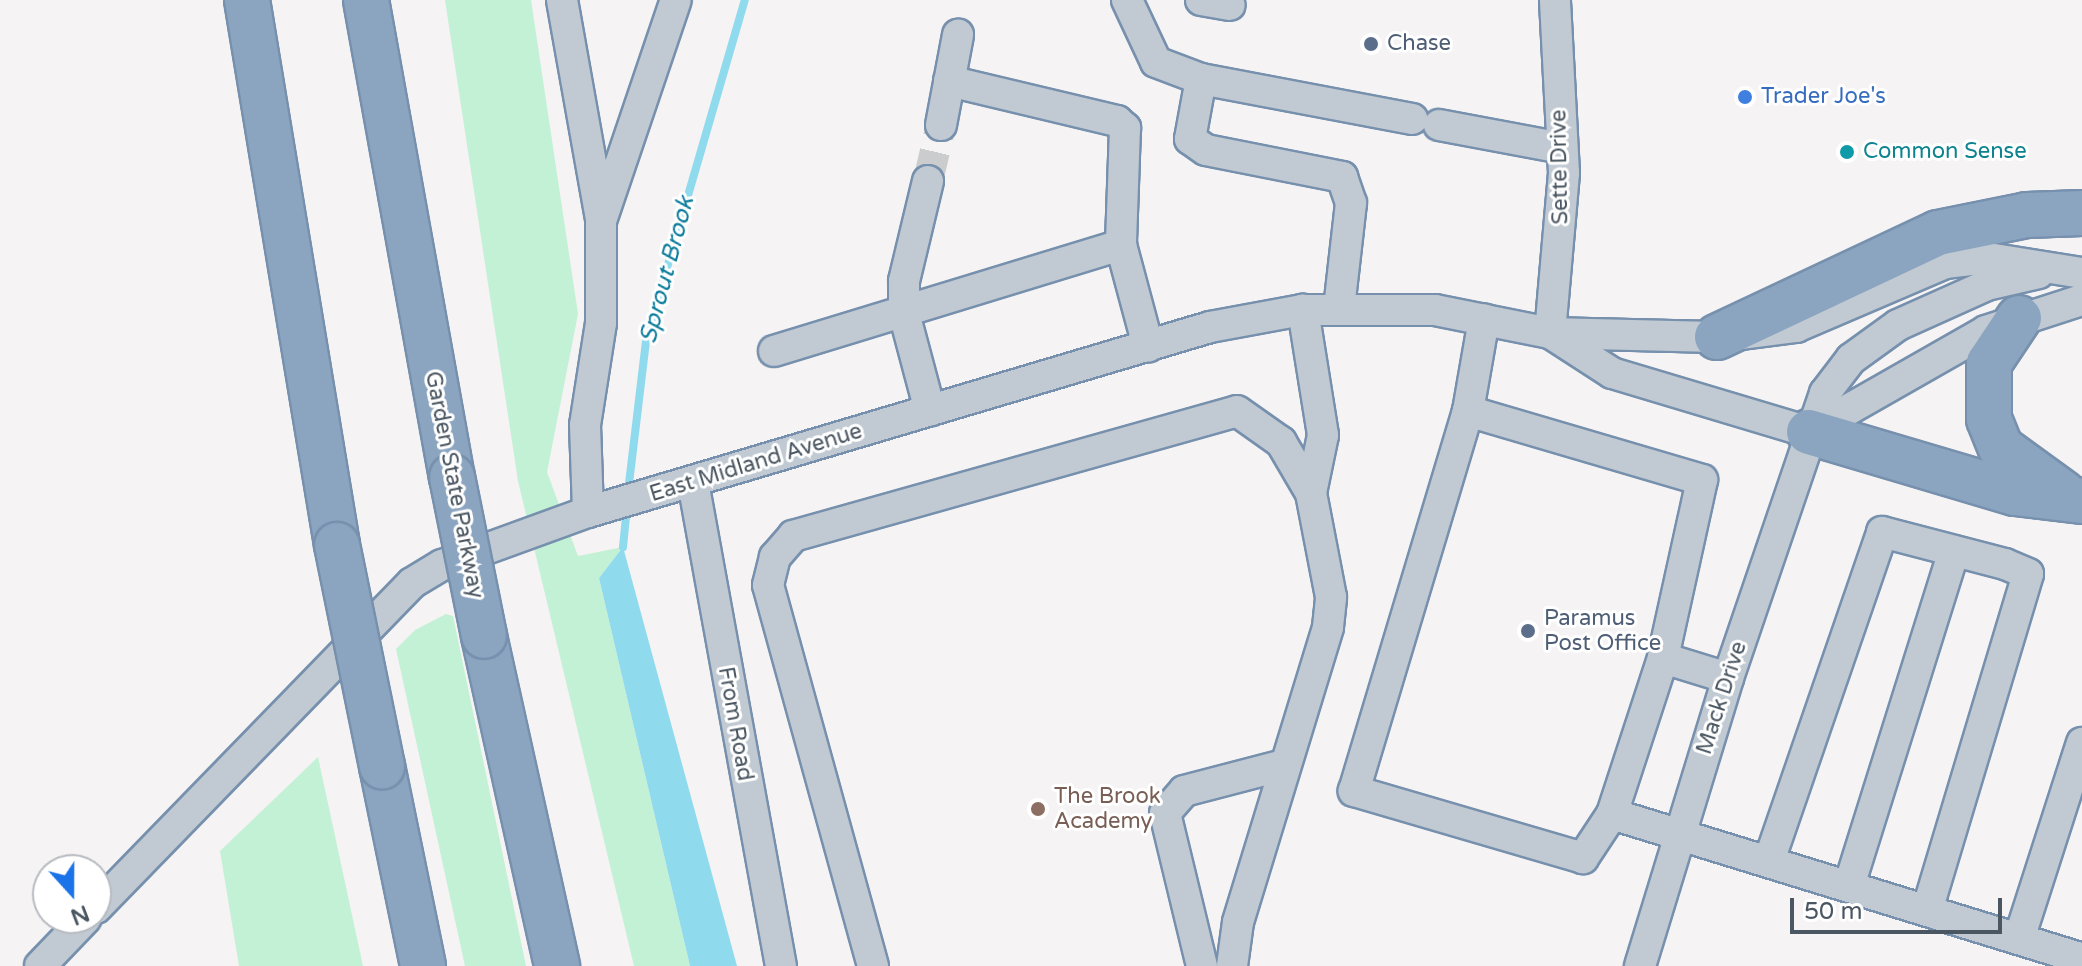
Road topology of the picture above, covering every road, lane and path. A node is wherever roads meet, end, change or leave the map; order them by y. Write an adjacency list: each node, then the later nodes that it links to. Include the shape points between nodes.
1 (247, 0): 51 (highway, bridge, via 337,545)
2 (366, 0): 52 (highway, Garden State Parkway, bridge, via 452,477)
3 (562, 0): 16 (street)
4 (676, 0): 16 (street)
5 (1127, 0): 10 (street, via 1156,62)
6 (1201, 0): 8 (street)
7 (1555, 0): 13 (street, Sette Drive)
8 (1230, 5)
9 (958, 35): 11 (street)
10 (1201, 79): 13 (street); 20 (street, via 1190,139 1206,150 1342,177 1351,203)
11 (949, 81): 12 (street); 17 (street, via 1117,121 1128,139)
12 (941, 125)
13 (1562, 148): 25 (street, Sette Drive, via 1563,218)
14 (928, 181): 22 (street, via 904,281)
15 (2082, 213): 26 (highway, via 2027,215 1938,233)
16 (601, 220): 35 (street, via 601,323 585,425)
17 (1121, 245): 22 (street); 27 (street)
18 (2070, 271): 26 (street, East Midland Avenue, via 1988,258 1945,263 1796,327); 31 (street, East Midland Avenue, via 1987,285 1875,340 1836,377)
19 (2082, 300): 23 (street)
20 (1339, 308): 21 (street, East Midland Avenue); 24 (street, East Midland Avenue, via 1435,310)
21 (1303, 310): 27 (street, East Midland Avenue, via 1210,327); 33 (street, via 1323,435)
22 (904, 313): 28 (street); 29 (street)
23 (2019, 318): 31 (street, via 1954,347); 34 (highway, via 1989,363 1989,419 2001,448 2012,459)
24 (1484, 319): 25 (street, East Midland Avenue); 30 (street)
25 (1550, 333): 26 (street, East Midland Avenue); 31 (street, East Midland Avenue, via 1612,373)
26 (1717, 337)
27 (1148, 346): 29 (street, East Midland Avenue)
28 (774, 351)
29 (930, 411): 32 (street, East Midland Avenue)
30 (1468, 411): 37 (street, via 1702,480); 41 (street, via 1354,791 1583,858)
31 (1809, 432): 34 (highway, via 2015,493); 38 (street, Mack Drive)
32 (693, 482): 35 (street, East Midland Avenue); 53 (street, From Road)
33 (1311, 493): 40 (street, via 1331,597 1328,627); 54 (street, via 1281,442 1237,411 793,536 775,557 768,585)
34 (2077, 500)
35 (583, 513): 45 (street, East Midland Avenue, via 442,565 412,583)
36 (1954, 551): 43 (street, via 1882,532); 44 (street); 46 (street, via 2028,574)
37 (1663, 658): 38 (street); 41 (street)
38 (1728, 678): 42 (street, Mack Drive)
39 (2082, 743): 48 (street)
40 (1284, 765): 55 (street, via 1184,791 1165,813); 56 (street, via 1238,922)
41 (1612, 814): 42 (street)
42 (1680, 833): 43 (street); 57 (street, Mack Drive)
43 (1769, 861): 44 (street)
44 (1849, 886): 46 (street)
45 (112, 892)
46 (1927, 910): 48 (street)
47 (71, 934): 50 (street)
48 (2019, 939): 49 (street)
49 (2082, 959)
50 (40, 966)
51 (423, 966)
52 (557, 966)
53 (781, 966)
54 (873, 966)
55 (1202, 966)
56 (1232, 966)
57 (1640, 966)

